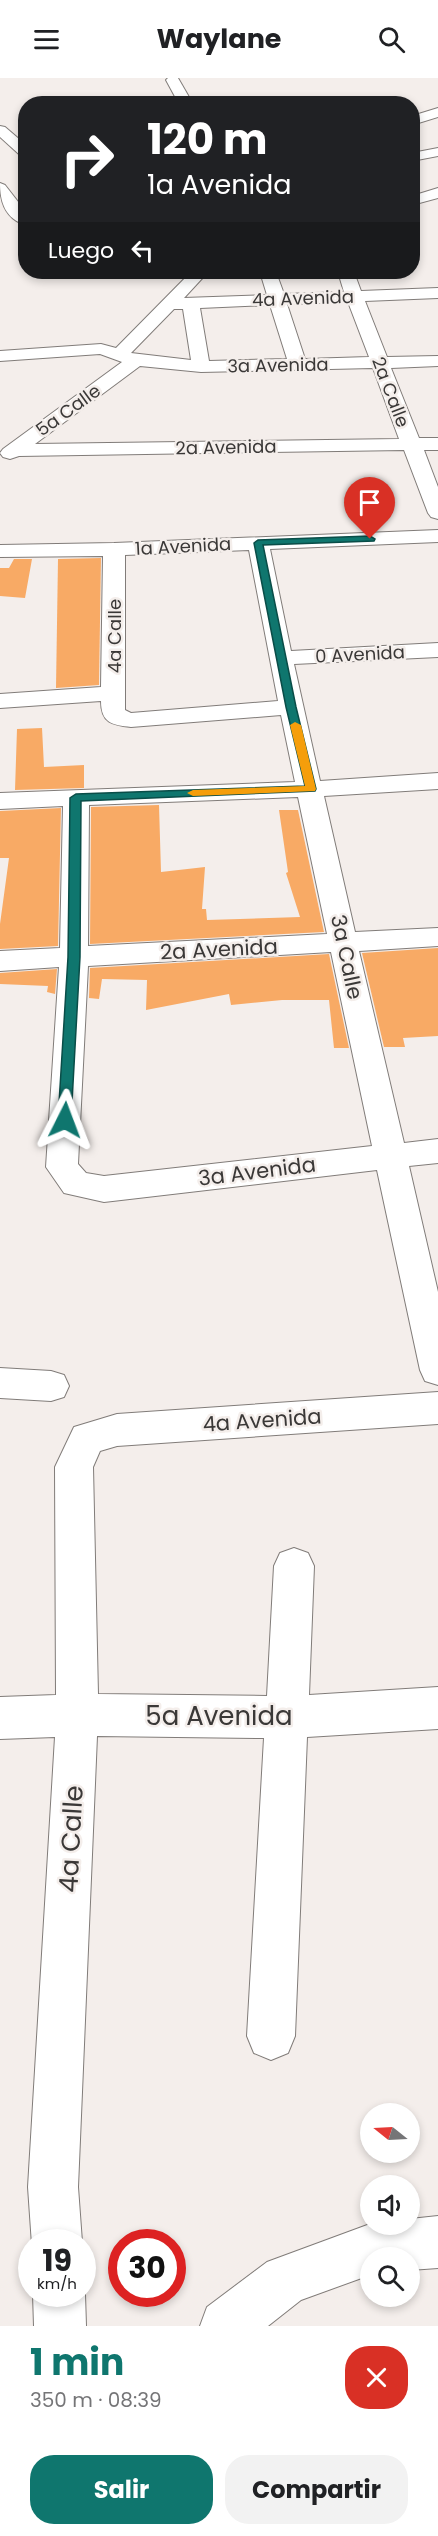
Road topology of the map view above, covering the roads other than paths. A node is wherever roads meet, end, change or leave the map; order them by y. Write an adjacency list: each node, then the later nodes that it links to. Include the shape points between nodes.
1 (173, 80): 2 (street)
2 (182, 96)
3 (438, 112): 4 (street)
4 (420, 118)
5 (0, 130): 6 (street)
6 (18, 146)
7 (438, 152): 8 (street)
8 (420, 155)
9 (9, 159): 10 (street)
10 (18, 159)
11 (0, 188): 14 (street)
12 (438, 193): 13 (street)
13 (420, 199)
14 (18, 214)
15 (190, 279): 22 (street, 5a Calle)
16 (271, 279): 20 (street)
17 (348, 279): 19 (street, 2a Calle)
18 (438, 293): 19 (street, 4a Avenida)
19 (354, 296): 20 (street, 4a Avenida); 26 (street, 2a Calle)
20 (278, 299): 21 (street, 4a Avenida); 28 (street)
21 (191, 303): 22 (street, 4a Avenida); 29 (street)
22 (168, 304): 24 (street, 5a Calle)
23 (0, 356): 24 (street, 3a Avenida, via 101,350)
24 (128, 358): 27 (street, 3a Avenida); 29 (street, 3a Avenida); 32 (street, 5a Calle)
25 (438, 361): 26 (street, 3a Avenida)
26 (379, 362): 28 (street, 3a Avenida); 31 (street, 2a Calle)
27 (0, 365)
28 (298, 365): 29 (street, 3a Avenida)
29 (201, 367)
30 (438, 444): 31 (street, 2a Avenida)
31 (411, 445): 32 (street, 2a Avenida); 33 (street, 2a Calle)
32 (7, 455)
33 (438, 513)
34 (438, 536): 35 (street, 1a Avenida)
35 (258, 543): 36 (street, 1a Avenida); 39 (street, 3a Calle)
36 (114, 549): 37 (street, 1a Avenida); 40 (street, 4a Calle)
37 (0, 551)
38 (438, 650): 39 (street, 0 Avenida)
39 (283, 658): 42 (street, 3a Calle)
40 (114, 693): 41 (street); 42 (street, 4a Calle, via 113,713 121,719)
41 (0, 701)
42 (291, 707): 44 (street, 3a Calle)
43 (438, 781): 44 (street)
44 (311, 789): 45 (street); 48 (street, 3a Calle)
45 (76, 798): 46 (street); 49 (street)
46 (0, 801)
47 (438, 937): 48 (street, 2a Avenida)
48 (344, 942): 49 (street, 2a Avenida); 52 (street, 3a Calle)
49 (74, 957): 50 (street, 2a Avenida); 52 (street, 3a Avenida, via 62,1167 76,1184 104,1189)
50 (0, 961)
51 (438, 1151): 52 (street, 3a Avenida)
52 (389, 1155): 53 (street, 3a Calle)
53 (438, 1370)
54 (0, 1383): 55 (street)
55 (51, 1386)
56 (438, 1408): 57 (street, 4a Avenida, via 117,1430)
57 (87, 1438): 60 (street, 4a Calle, via 74,1467)
58 (294, 1566): 61 (street)
59 (438, 1708): 61 (street, 5a Avenida)
60 (77, 1715): 61 (street, 5a Avenida); 62 (street, 5a Avenida); 64 (street, 4a Calle, via 53,2187)
61 (286, 1717): 63 (street)
62 (0, 1718)
63 (271, 2036)
64 (55, 2229)
65 (438, 2242): 68 (street, via 374,2248 285,2280)
66 (59, 2307): 67 (street)
67 (60, 2326)
68 (226, 2326)

